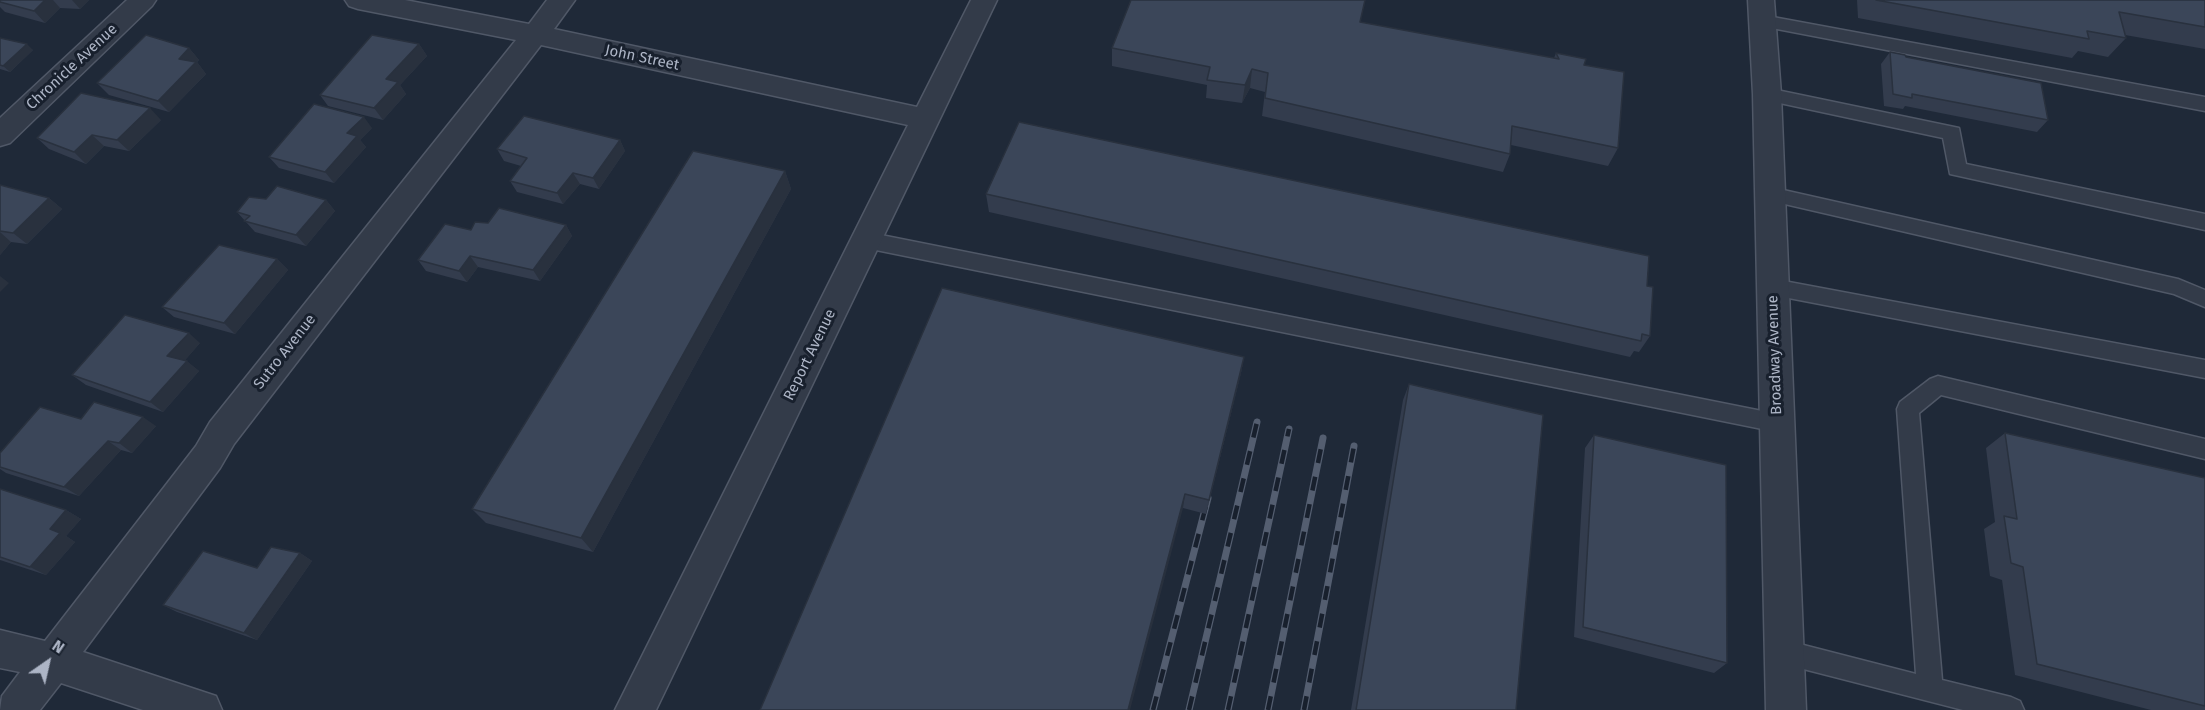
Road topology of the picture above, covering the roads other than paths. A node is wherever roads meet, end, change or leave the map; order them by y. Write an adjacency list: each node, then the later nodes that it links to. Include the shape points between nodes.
1 (143, 0): 10 (street, Chronicle Avenue)
2 (358, 0): 6 (street, John Street)
3 (562, 0): 6 (street, Sutro Avenue)
4 (984, 0): 9 (street, Report Avenue)
5 (1761, 10): 7 (street, Broadway Avenue); 8 (lane)
6 (533, 34): 9 (street, John Street); 21 (street, Sutro Avenue, via 222,433 208,457)
7 (1767, 94): 11 (street, Broadway Avenue); 12 (lane, via 1952,133 1957,169)
8 (2205, 104)
9 (926, 119): 13 (street, Report Avenue)
10 (0, 135)
11 (1770, 194): 14 (street, Broadway Avenue); 15 (lane, via 2178,287)
12 (2205, 222)
13 (866, 240): 17 (lane); 25 (street, Report Avenue)
14 (1773, 287): 16 (lane); 17 (street, Broadway Avenue)
15 (2205, 299)
16 (2205, 369)
17 (1777, 423): 20 (street, Broadway Avenue)
18 (2205, 449): 22 (lane, via 1938,385 1908,409)
19 (0, 649): 21 (street)
20 (1785, 652): 22 (lane); 26 (street, Broadway Avenue)
21 (52, 661): 23 (street, Sutro Avenue); 24 (street)
22 (1930, 689): 27 (lane)
23 (16, 710)
24 (202, 710)
25 (635, 710)
26 (1786, 710)
27 (2011, 710)

